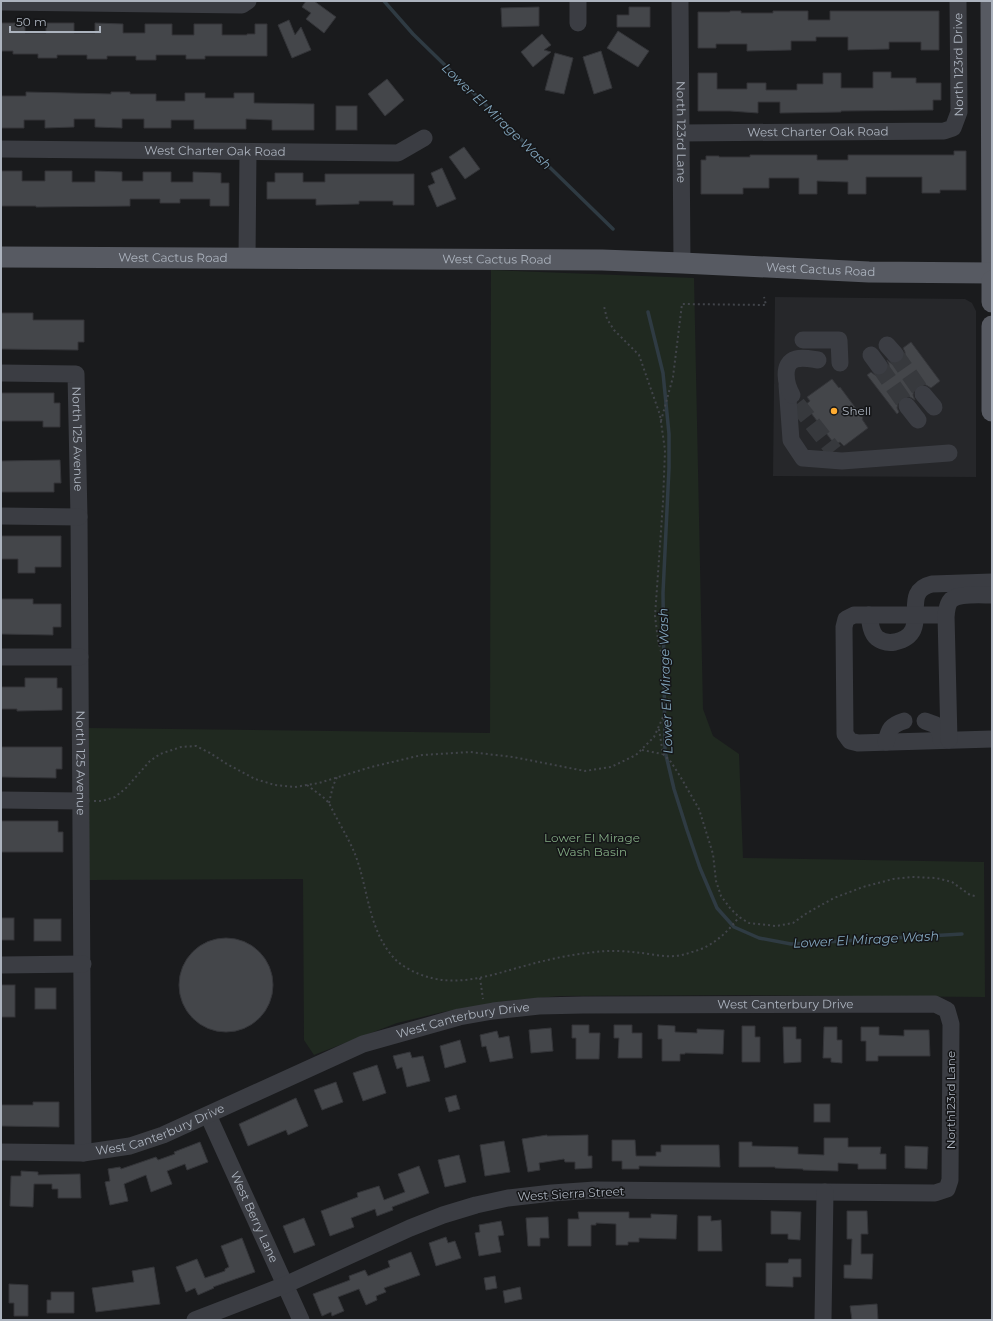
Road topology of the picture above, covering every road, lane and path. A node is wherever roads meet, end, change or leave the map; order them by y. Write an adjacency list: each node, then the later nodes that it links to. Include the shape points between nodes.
1 (248, 1): 6 (street, via 242,5)
2 (578, 1): 7 (street)
3 (680, 1): 9 (street, North 123rd Lane)
4 (958, 1): 8 (street, North 123rd Drive, via 959,112)
5 (991, 1): 16 (main road)
6 (1, 2)
7 (578, 23)
8 (954, 128): 9 (street, West Charter Oak Road, via 944,131)
9 (682, 133): 15 (street, North 123rd Lane)
10 (424, 138): 12 (street, West Charter Oak Road, via 398,153)
11 (1, 149): 12 (street, West Charter Oak Road)
12 (248, 152): 14 (street)
13 (1, 257): 14 (main road, West Cactus Road)
14 (247, 259): 15 (main road, West Cactus Road)
15 (682, 263): 17 (main road, West Cactus Road, via 869,272)
16 (992, 265)
17 (992, 273)
18 (992, 281): 20 (main road)
19 (764, 297): 32 (path, via 766,305 682,304 673,377)
20 (992, 302)
21 (604, 306): 32 (path, via 607,320 614,330 639,355)
22 (992, 326): 30 (main road)
23 (803, 340): 25 (street, via 839,340 835,362 806,358 789,362 786,368)
24 (1, 373): 35 (street, North 125 Avenue, via 76,374)
25 (787, 385): 27 (street); 33 (street, via 791,440 803,458)
26 (923, 394): 29 (street)
27 (797, 404)
28 (907, 406): 31 (street)
29 (934, 407)
30 (992, 411)
31 (918, 420)
32 (661, 422): 45 (path, via 665,450 655,616 658,640 670,686 668,706)
33 (949, 453)
34 (1, 516): 35 (street)
35 (79, 516): 42 (street, North 125 Avenue)
36 (992, 582): 39 (street, via 926,585 918,591)
37 (992, 595): 40 (street, via 966,595 952,599)
38 (869, 615): 39 (street); 39 (street, via 876,637 882,641 893,642 906,639 911,634 915,626); 48 (street, via 854,615 846,619 844,627 845,734 850,742)
39 (915, 615): 40 (street)
40 (946, 615): 47 (street)
41 (1, 657): 42 (street)
42 (80, 657): 54 (street, North 125 Avenue)
43 (904, 721): 48 (street, via 889,730)
44 (925, 721): 47 (street, via 936,725)
45 (658, 728): 49 (path, via 654,737); 50 (path)
46 (992, 739): 47 (street)
47 (945, 740): 48 (street)
48 (886, 742)
49 (642, 750): 50 (path); 51 (path, via 611,767 585,771 513,757 470,752 422,756)
50 (663, 754): 57 (path, via 671,762 699,809 713,854 716,881 721,896)
51 (337, 777): 52 (path); 55 (path)
52 (306, 785): 54 (path, via 275,785 255,779 196,746 160,754 115,797 102,801); 55 (path)
53 (1, 800): 54 (street)
54 (81, 801): 58 (street, North 125 Avenue)
55 (329, 803): 60 (path, via 355,854 375,927 390,953 413,972 432,979 462,981)
56 (975, 896): 57 (path, via 952,882 912,877 863,887 834,898 793,922 776,926 749,923)
57 (739, 917): 60 (path, via 723,936 693,952 658,956 597,951 565,956)
58 (83, 964): 59 (street); 65 (street, North 125 Avenue)
59 (1, 965)
60 (480, 978): 62 (path)
61 (947, 1010): 62 (street, West Canterbury Drive, via 935,1004 583,1005 539,1006); 66 (street, North123rd Lane, via 952,1024 950,1180)
62 (484, 1012): 63 (street, West Canterbury Drive, via 363,1044)
63 (208, 1115): 65 (street, West Canterbury Drive, via 130,1146); 68 (street, West Berry Lane)
64 (1, 1152): 65 (street, West Canterbury Drive)
65 (83, 1153)
66 (947, 1190): 67 (street, West Sierra Street, via 935,1193)
67 (825, 1192): 68 (street, West Sierra Street, via 595,1190 508,1198 443,1215); 71 (street)
68 (284, 1286): 69 (street, West Sierra Street); 70 (street, West Berry Lane)
69 (195, 1320)
70 (300, 1320)
71 (823, 1320)

